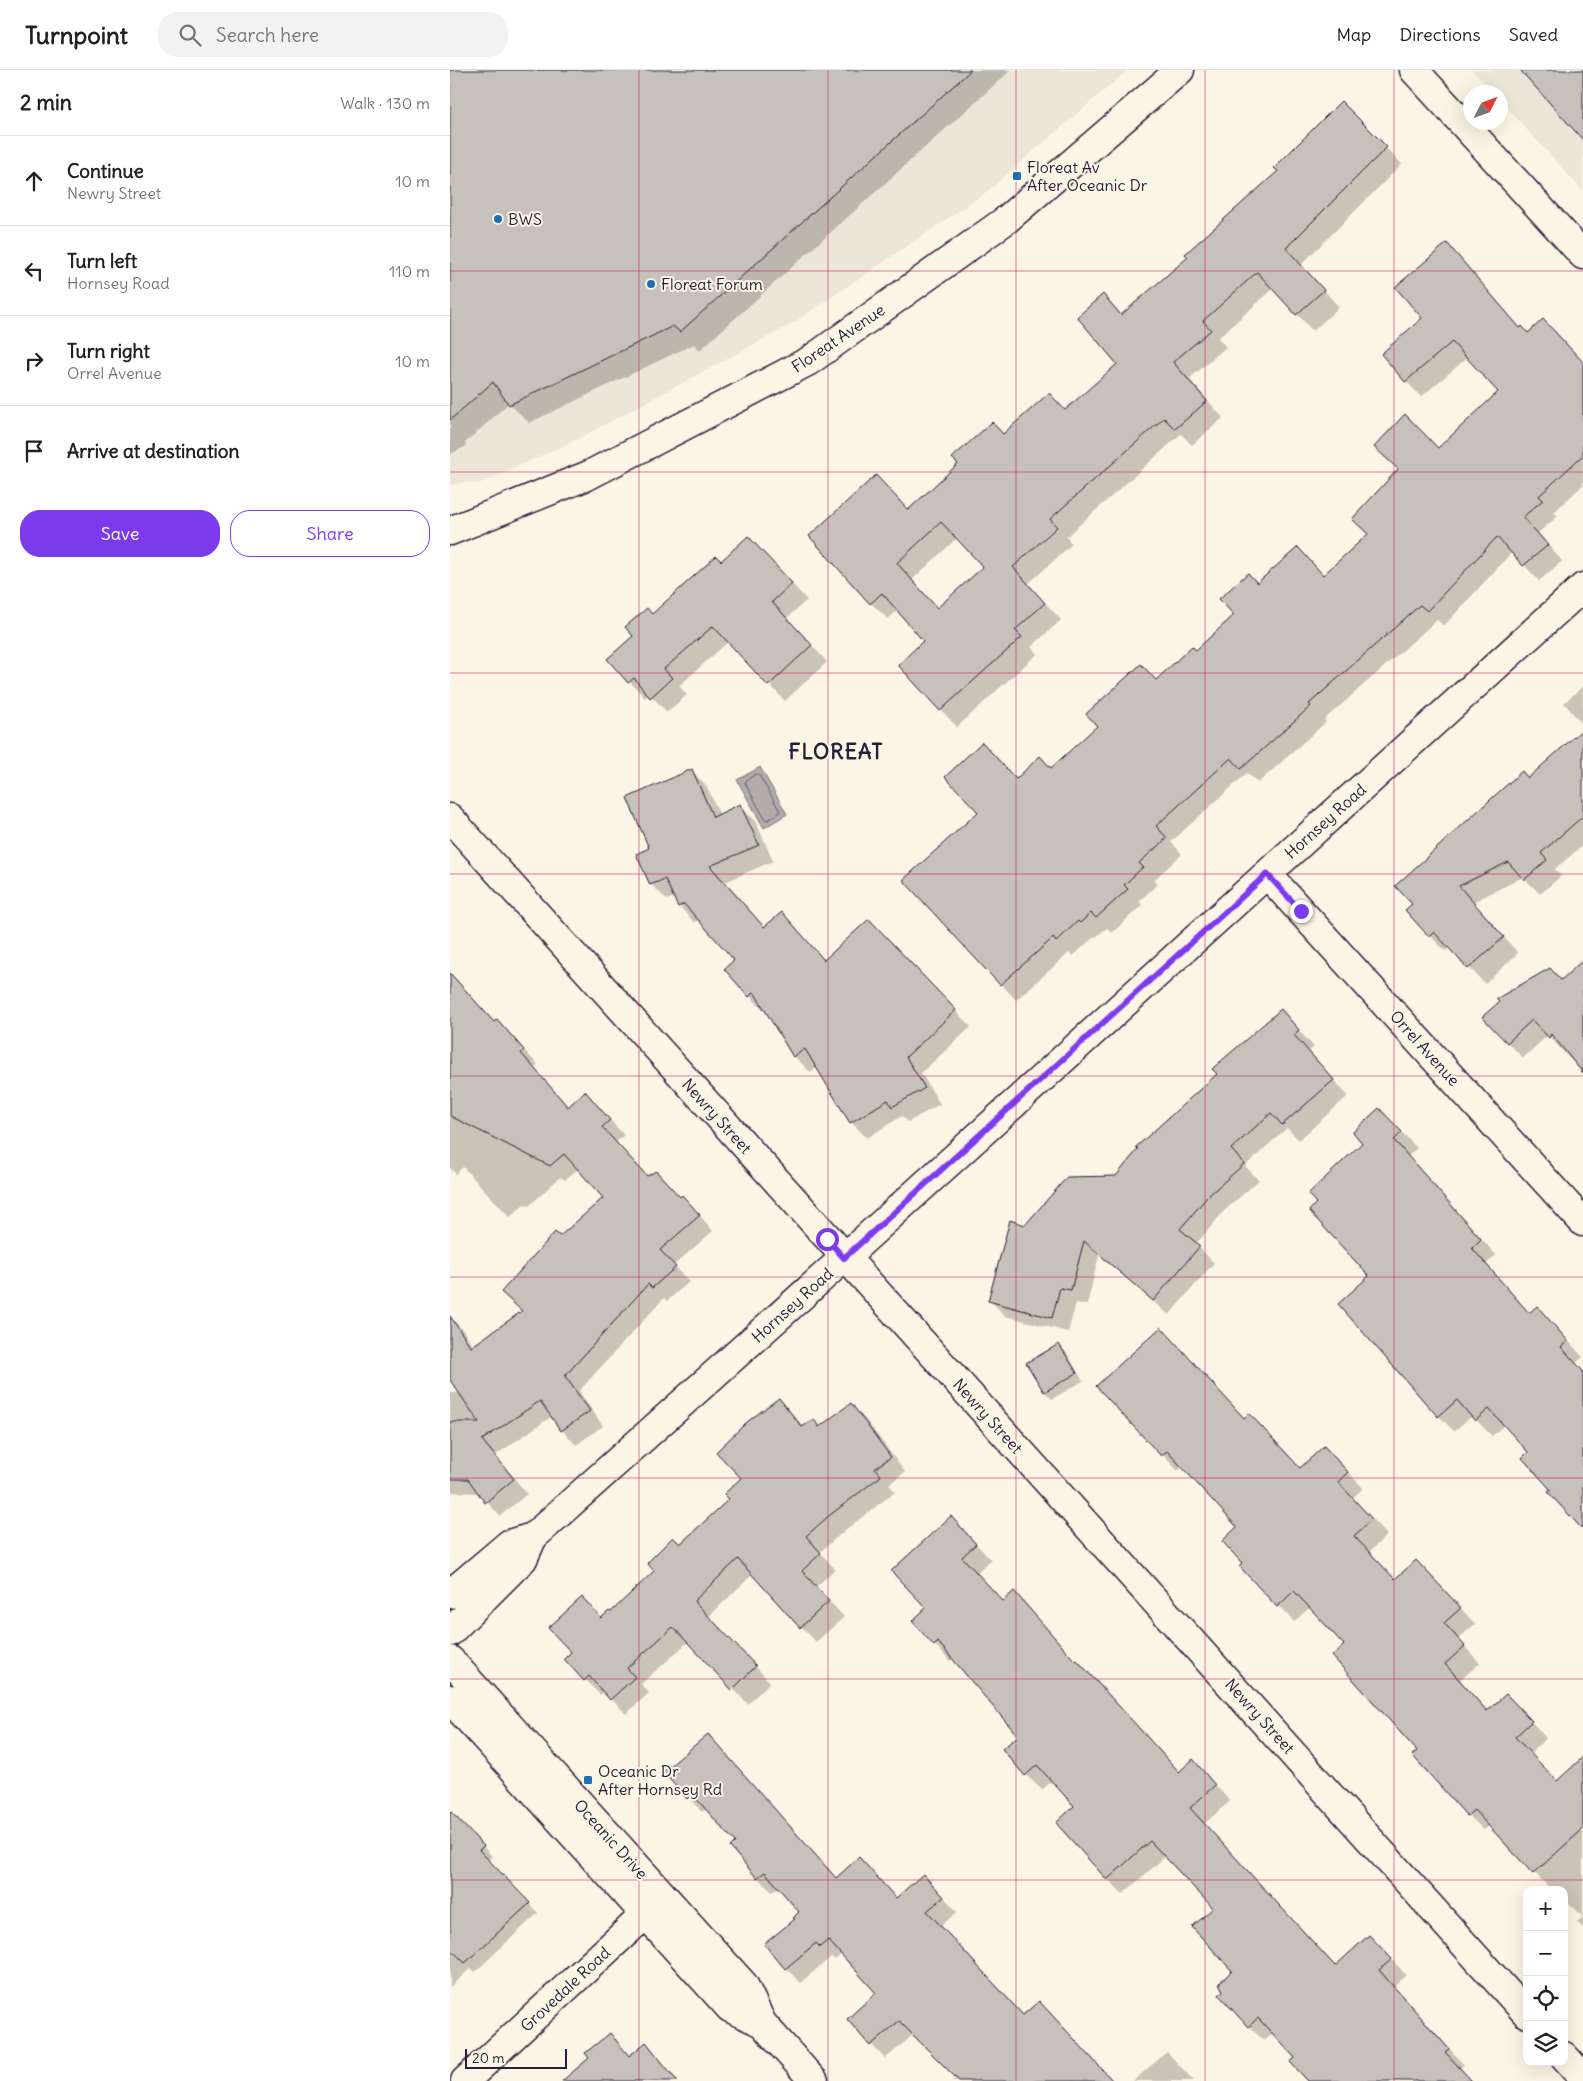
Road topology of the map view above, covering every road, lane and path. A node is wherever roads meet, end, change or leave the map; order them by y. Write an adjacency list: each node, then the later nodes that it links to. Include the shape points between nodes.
1 (1180, 70): 4 (street, Floreat Avenue, via 1006,220 809,361 588,475)
2 (1414, 70): 3 (street)
3 (1583, 255)
4 (450, 531)
5 (1583, 587): 7 (street, Hornsey Road)
6 (450, 818): 9 (street, Newry Street)
7 (1267, 874): 8 (street, Orrel Avenue); 9 (street, Hornsey Road)
8 (1583, 1222)
9 (844, 1258): 10 (street, Hornsey Road); 16 (street, Newry Street)
10 (533, 1537): 11 (street, Hornsey Road, via 509,1544); 12 (street, Hornsey Road, via 524,1559)
11 (450, 1594)
12 (450, 1632)
13 (450, 1660): 15 (street, Oceanic Drive)
14 (450, 1699): 15 (street, Oceanic Drive)
15 (655, 1906): 19 (street, Grovedale Road); 20 (street, Oceanic Drive, via 744,1985 762,2023)
16 (1523, 2010)
17 (1568, 2060): 18 (street)
18 (1583, 2077)
19 (465, 2081)
20 (814, 2081)

